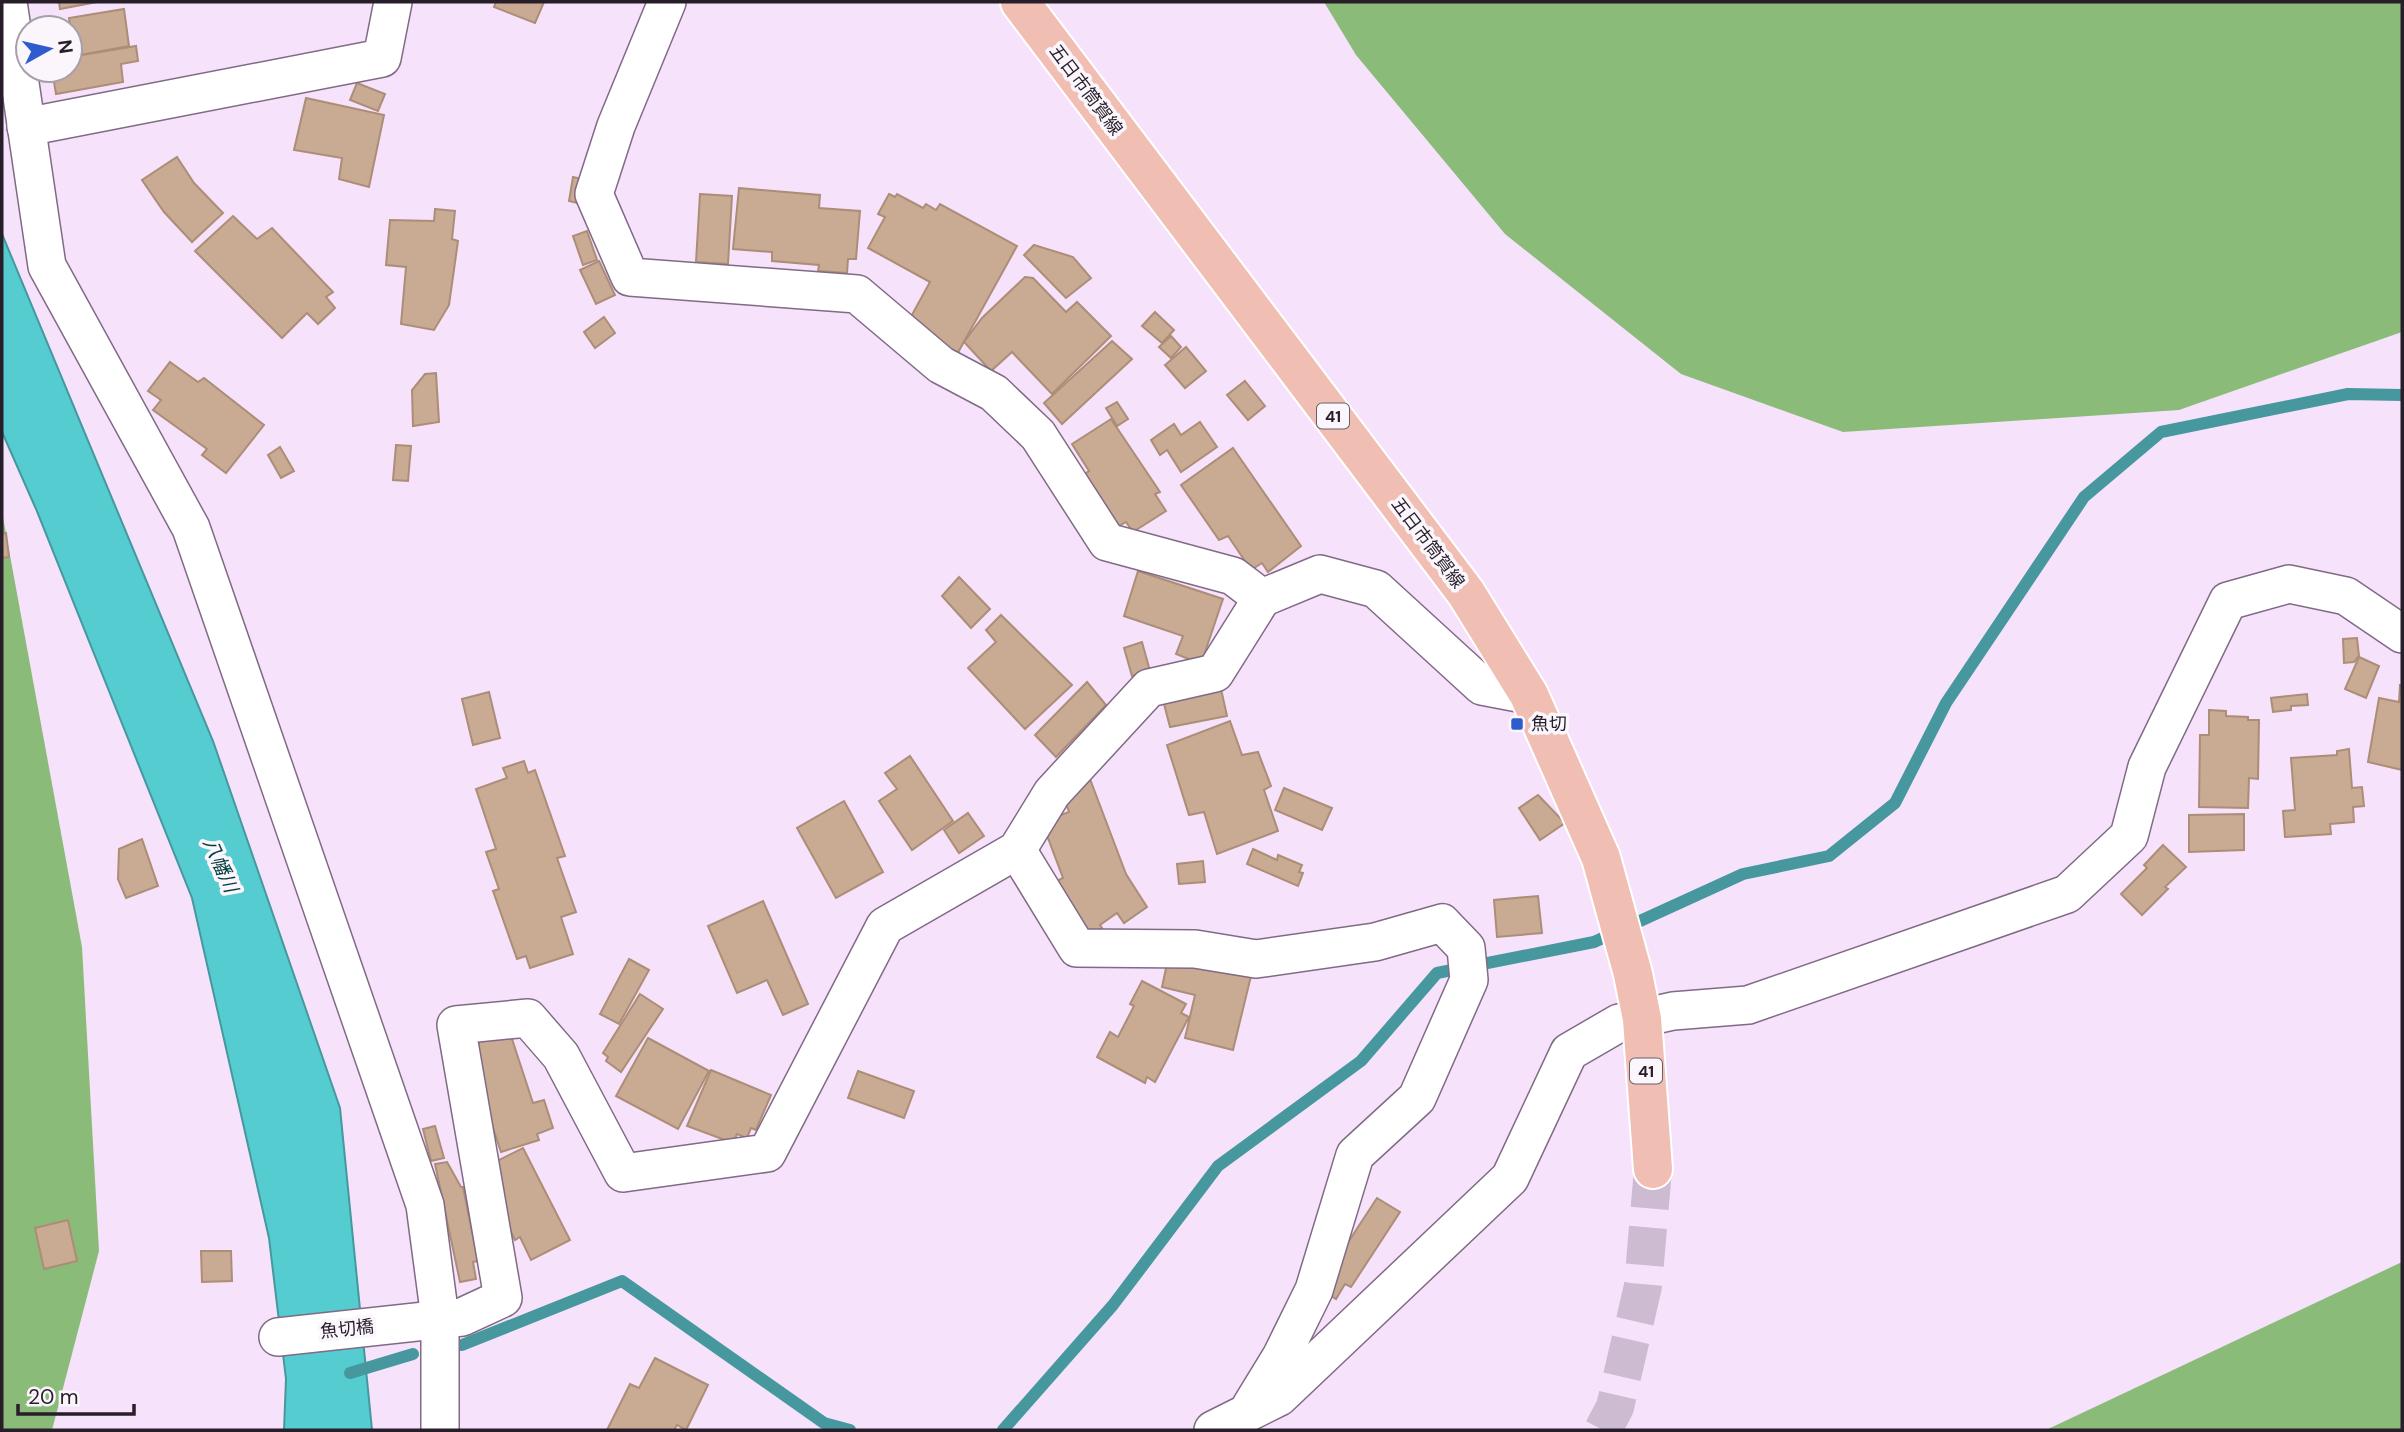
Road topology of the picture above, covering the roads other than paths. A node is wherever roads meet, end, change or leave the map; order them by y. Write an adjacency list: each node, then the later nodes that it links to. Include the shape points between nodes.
1 (8, 2): 5 (street)
2 (393, 2): 5 (street, via 383,58)
3 (667, 2): 6 (street, via 616,126 594,194 630,277 857,294 941,365 993,393 1038,435 1107,542 1233,576)
4 (1020, 2): 8 (main road, 五日市筒賀線 / 41, via 1466,593)
5 (26, 127): 12 (street, via 47,267 191,528 425,1205)
6 (1262, 598): 8 (street, via 1320,574 1376,589 1482,686); 9 (street, via 1215,673 1149,688 1052,793)
7 (2402, 634): 10 (street, via 2346,596 2290,584 2228,601 2147,766 2129,836 2067,894 1748,1005 1673,1011)
8 (1529, 695): 10 (main road, 五日市筒賀線 / 41, via 1601,858)
9 (1017, 850): 12 (street, 魚切橋, via 885,926 767,1153 623,1173 561,1056 528,1018 456,1026 503,1298 462,1317); 14 (street, via 1077,948 1195,949 1256,959 1375,942 1442,923 1467,964 1417,1098 1355,1155 1314,1290 1281,1357)
10 (1642, 1019): 11 (main road, 五日市筒賀線 / 41); 14 (street, via 1619,1023 1569,1052 1510,1178 1279,1397)
11 (1653, 1169)
12 (428, 1319): 13 (street, 魚切橋); 15 (street)
13 (278, 1337)
14 (1246, 1413): 16 (street)
15 (440, 1430)
16 (1213, 1430)

